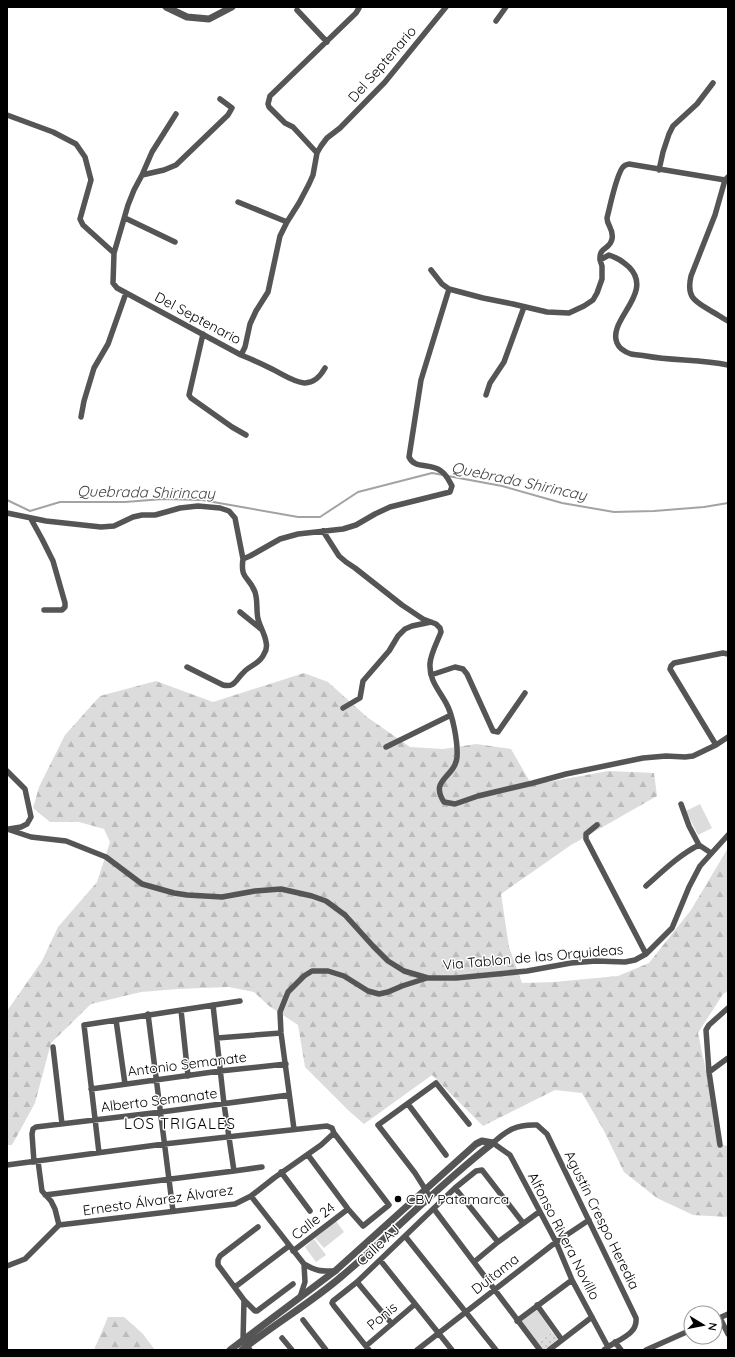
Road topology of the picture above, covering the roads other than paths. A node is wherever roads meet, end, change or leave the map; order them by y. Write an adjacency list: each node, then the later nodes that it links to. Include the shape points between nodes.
1 (166, 7): 2 (street, via 187,17 209,19)
2 (232, 7)
3 (358, 7): 8 (street, via 356,13)
4 (446, 7): 13 (street, Del Septenario, via 385,82 327,138)
5 (506, 7): 7 (street)
6 (297, 8): 8 (street)
7 (496, 21)
8 (326, 42): 13 (street, via 270,96 268,104)
9 (713, 83): 14 (street, via 697,104 673,126)
10 (220, 99): 15 (street, via 232,108 228,115 176,165)
11 (176, 114): 15 (street, via 155,146)
12 (7, 115): 21 (street, via 53,132 76,144 85,157 90,180 80,219 83,225)
13 (317, 154): 19 (street, Del Septenario, via 313,175)
14 (659, 170): 16 (street); 22 (street, via 629,164 622,168 607,218 613,232 612,239 608,247 601,252)
15 (142, 175): 18 (street)
16 (727, 178): 27 (street, via 689,286 692,298)
17 (238, 202): 19 (street)
18 (125, 218): 20 (street); 21 (street)
19 (287, 222): 29 (street, Del Septenario, via 280,236 268,292 250,324)
20 (175, 242)
21 (114, 253): 25 (street, Del Septenario, via 113,283)
22 (600, 260): 26 (street, via 602,279 597,294 584,306 569,312 547,312); 30 (street, via 609,255 618,258 635,274 637,280 630,307 618,325 616,333 616,342 622,349 630,354)
23 (431, 270): 24 (street, via 442,284)
24 (449, 288): 26 (street); 37 (street, via 421,380 409,457 411,462 417,465 434,467 446,475 452,486 450,492 390,507 343,529)
25 (126, 294): 28 (street, Del Septenario); 33 (street, via 108,344 94,368)
26 (524, 306): 32 (street, via 504,362 490,383)
27 (728, 321)
28 (203, 334): 29 (street, Del Septenario); 34 (street, via 189,395)
29 (241, 355): 31 (street, via 295,382 308,383 315,380 321,376)
30 (728, 365)
31 (325, 368)
32 (486, 395)
33 (81, 417)
34 (246, 435)
35 (7, 514): 36 (street)
36 (31, 519): 38 (street, via 101,527 114,526 134,517 160,514 180,508 220,508 229,511 235,518); 39 (street, via 52,561 65,603 62,610)
37 (323, 531): 38 (street, via 280,539); 41 (street, via 339,556 346,562 402,605)
38 (243, 559): 42 (street, via 243,574 254,591)
39 (44, 610)
40 (240, 612): 42 (street)
41 (431, 622): 45 (street, via 440,628 441,632 430,663); 47 (street, via 405,629 363,681 360,698)
42 (261, 629): 44 (street, via 267,644 265,654 259,662 245,670 232,685 223,685)
43 (728, 654): 50 (street, via 674,663 670,669)
44 (187, 667)
45 (431, 675): 46 (street, via 455,667 463,668 495,732 498,732); 48 (street)
46 (525, 693)
47 (344, 708)
48 (451, 715): 50 (street, via 456,761 438,790 439,795 448,804 566,774 643,758 693,756); 51 (street)
49 (728, 737): 50 (street)
50 (716, 745)
51 (386, 747)
52 (7, 771): 55 (street, via 26,789 31,817 27,824 21,827)
53 (681, 804): 57 (street)
54 (597, 825): 60 (street, via 586,834 586,839)
55 (7, 829): 61 (street, Via Tablon de las Orquideas, via 31,837 66,841 106,857 142,884 174,893 222,897 281,889 312,896 326,901 345,915 388,961 404,971)
56 (728, 834): 58 (street, Via Tablon de las Orquideas)
57 (699, 845): 58 (street); 59 (street, via 672,863)
58 (711, 853): 60 (street, Via Tablon de las Orquideas, via 700,866 689,887 672,928)
59 (646, 886)
60 (646, 954): 61 (street, Via Tablon de las Orquideas, via 625,962 571,963 480,977)
61 (428, 978): 68 (street, via 379,994 328,970 312,971 288,992 280,1012)
62 (240, 1001): 63 (street)
63 (213, 1005): 65 (street); 69 (street)
64 (728, 1008): 74 (street, via 706,1030)
65 (181, 1010): 66 (street); 75 (street)
66 (148, 1014): 67 (street); 76 (street)
67 (116, 1020): 77 (street); 78 (street, via 84,1025)
68 (281, 1033): 69 (street); 72 (street)
69 (216, 1038): 73 (street)
70 (53, 1047): 84 (street)
71 (728, 1058): 74 (street)
72 (286, 1064): 73 (street, Antonio Semanate); 79 (street)
73 (220, 1071): 75 (street, Antonio Semanate); 80 (street)
74 (709, 1072): 91 (street)
75 (188, 1076): 76 (street, Antonio Semanate)
76 (156, 1080): 77 (street, Antonio Semanate); 82 (street)
77 (125, 1084): 78 (street, Antonio Semanate)
78 (91, 1089): 83 (street)
79 (289, 1095): 80 (street, Alberto Semanate); 86 (street)
80 (224, 1104): 82 (street, Alberto Semanate); 88 (street)
81 (408, 1104): 85 (street, via 436,1083); 94 (street); 102 (street, via 378,1126)
82 (161, 1112): 83 (street, Alberto Semanate); 90 (street)
83 (94, 1120): 84 (street, Alberto Semanate); 92 (street)
84 (62, 1124): 95 (street, Alberto Semanate, via 33,1129)
85 (469, 1124)
86 (294, 1129): 87 (street, via 326,1126 332,1128); 88 (street)
87 (334, 1133): 93 (street, Ernesto Álvarez Álvarez); 106 (street, via 389,1205 363,1226)
88 (229, 1137): 90 (street); 98 (street)
89 (493, 1143): 102 (street, via 482,1141 476,1144); 105 (street); 110 (street, Alfonso Rivera Novillo, via 510,1155); 111 (street, Agustín Crespo Heredia, via 516,1126 537,1125 547,1134)
90 (164, 1144): 92 (street); 100 (street)
91 (720, 1145)
92 (99, 1153): 95 (street)
93 (308, 1154): 99 (street, Ernesto Álvarez Álvarez); 106 (street)
94 (446, 1155)
95 (36, 1162): 96 (street); 103 (street)
96 (7, 1165)
97 (262, 1167): 98 (street)
98 (234, 1171): 100 (street)
99 (281, 1172): 104 (street, Ernesto Álvarez Álvarez); 109 (street)
100 (169, 1180): 103 (street); 108 (street)
101 (455, 1188): 107 (street, Calle AJ); 112 (street, Calle AJ, via 476,1171 482,1170); 116 (street)
102 (426, 1190): 105 (street); 124 (street)
103 (45, 1195): 113 (street, via 55,1209)
104 (251, 1196): 108 (street, Ernesto Álvarez Álvarez, via 235,1204); 118 (street)
105 (429, 1198): 125 (street)
106 (348, 1209): 119 (street, Calle 24)
107 (434, 1209): 115 (street, Calle AJ); 121 (street)
108 (173, 1211): 113 (street, Ernesto Álvarez Álvarez)
109 (310, 1212)
110 (540, 1212): 112 (street); 117 (street, Alfonso Rivera Novillo)
111 (589, 1220): 117 (street, Duitama); 144 (street, Agustín Crespo Heredia, via 636,1318 637,1324 634,1329)
112 (523, 1224): 116 (street)
113 (59, 1225): 123 (street, via 25,1259)
114 (258, 1228): 129 (street, via 218,1260 218,1264)
115 (405, 1236): 120 (street, Calle AJ); 135 (street)
116 (498, 1242): 121 (street)
117 (556, 1242): 126 (street, Alfonso Rivera Novillo); 130 (street, Duitama)
118 (289, 1246): 119 (street); 129 (street, Calle 24)
119 (293, 1252): 122 (street)
120 (380, 1260): 127 (street, Calle AJ); 133 (street)
121 (474, 1262): 130 (street)
122 (304, 1264): 124 (street, via 314,1270); 132 (street, via 305,1282)
123 (7, 1266)
124 (335, 1271): 125 (street); 132 (street)
125 (340, 1278): 132 (street)
126 (572, 1280): 134 (street); 136 (street, Alfonso Rivera Novillo)
127 (357, 1282): 139 (street); 146 (street, Calle AJ, via 332,1303)
128 (294, 1284): 131 (street, via 257,1311 252,1310)
129 (235, 1287): 131 (street)
130 (494, 1290): 135 (street, Duitama); 138 (street)
131 (244, 1300): 145 (street)
132 (301, 1302): 145 (street)
133 (414, 1305): 139 (street, Ponis); 140 (street)
134 (538, 1305): 138 (street); 143 (street)
135 (466, 1312): 140 (street, Duitama); 153 (street)
136 (592, 1317): 143 (street); 147 (street, Alfonso Rivera Novillo)
137 (303, 1320): 150 (street)
138 (517, 1321): 154 (street)
139 (392, 1324): 146 (street, Ponis)
140 (439, 1334): 151 (street, Duitama); 152 (street)
141 (683, 1334): 157 (street)
142 (282, 1338): 149 (street)
143 (562, 1340): 155 (street)
144 (615, 1342): 147 (street); 156 (street)
145 (246, 1347): 148 (street)
146 (367, 1348)
147 (606, 1348)
148 (230, 1350)
149 (292, 1350)
150 (326, 1350)
151 (417, 1350)
152 (452, 1350)
153 (496, 1350)
154 (540, 1350)
155 (549, 1350)
156 (621, 1350)
157 (646, 1350)

